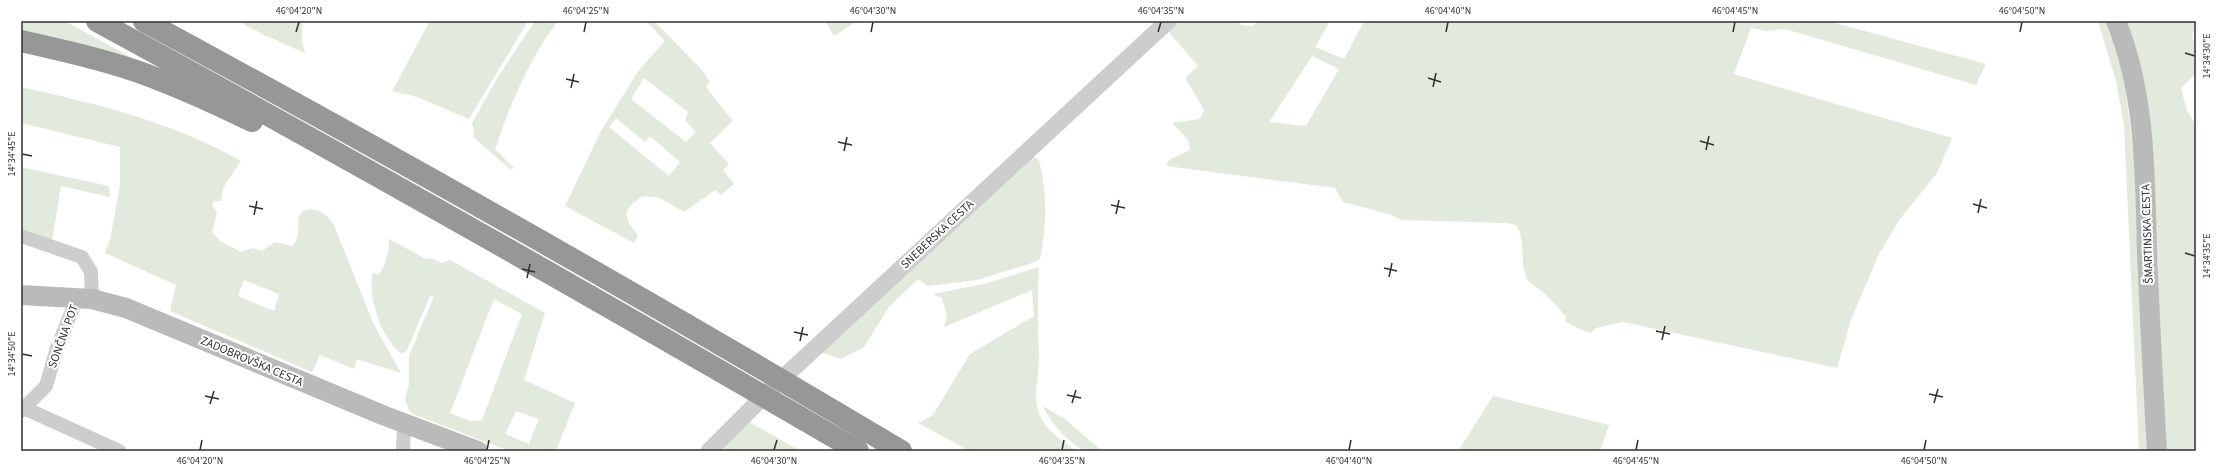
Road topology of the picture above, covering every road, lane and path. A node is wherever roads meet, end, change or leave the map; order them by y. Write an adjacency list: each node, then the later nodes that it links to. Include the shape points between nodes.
1 (97, 21): 6 (highway)
2 (144, 21): 17 (highway, via 490,213)
3 (1168, 21): 15 (street, SNEBERSKA CESTA, via 834,330 737,421)
4 (2116, 21): 18 (main road, ŠMARTINSKA CESTA, via 2133,70 2139,113 2145,184)
5 (21, 41): 6 (highway, via 75,53 138,72 198,95 287,140)
6 (329, 148): 16 (highway)
7 (21, 236): 9 (street, via 82,257 91,272)
8 (21, 295): 9 (main road, ZADOBROVŠKA CESTA)
9 (85, 299): 10 (street, SONČNA POT, via 57,348 46,386); 11 (main road, ZADOBROVŠKA CESTA, via 138,312)
10 (23, 409): 12 (street)
11 (404, 424): 13 (street); 14 (main road, ZADOBROVŠKA CESTA)
12 (119, 451)
13 (403, 451)
14 (478, 451)
15 (709, 451)
16 (858, 451)
17 (901, 451)
18 (2157, 451)

